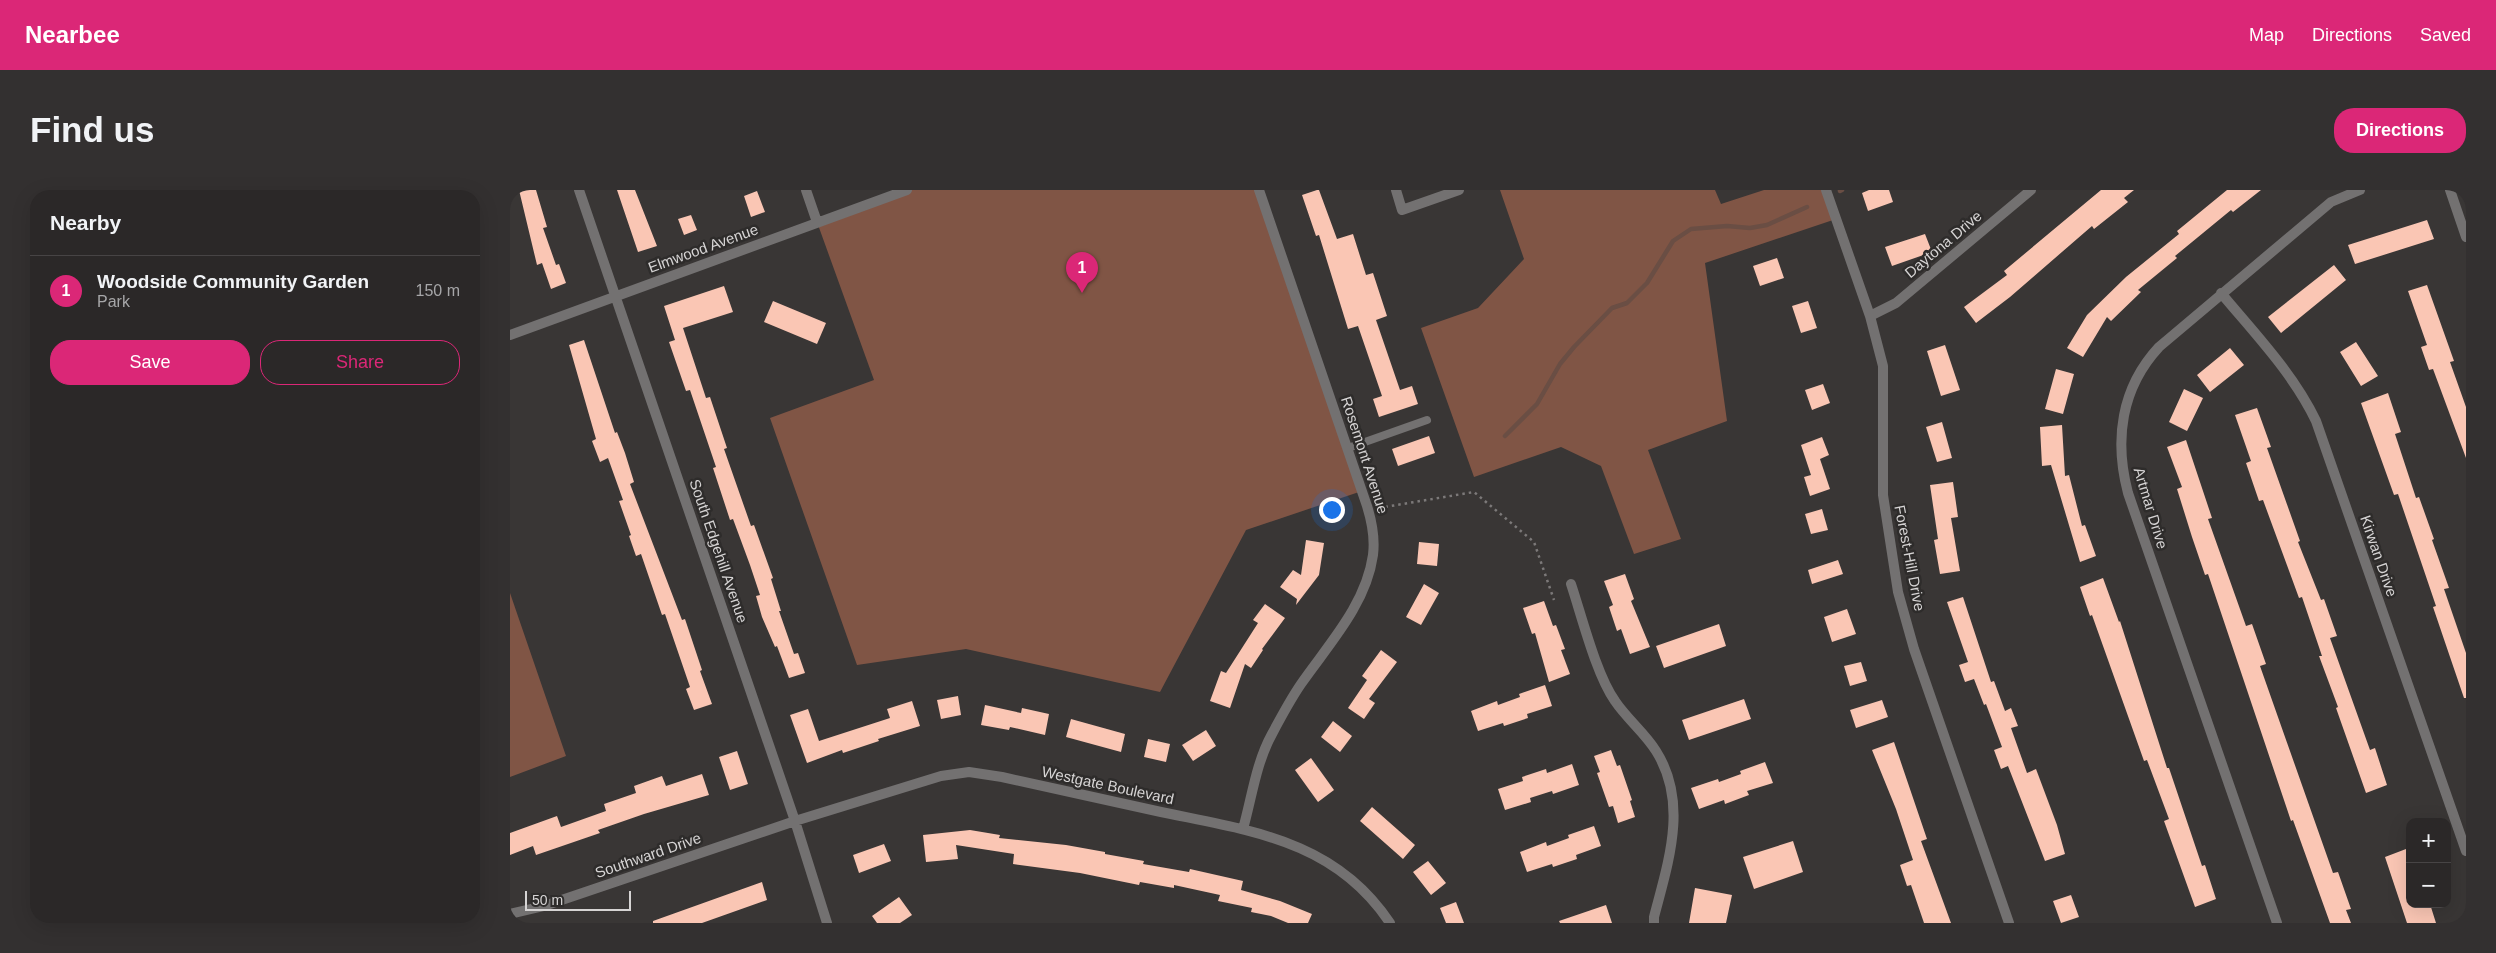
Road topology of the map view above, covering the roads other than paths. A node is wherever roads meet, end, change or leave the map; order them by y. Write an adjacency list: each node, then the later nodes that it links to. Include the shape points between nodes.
1 (579, 190): 14 (street, South Edgehill Avenue)
2 (806, 190): 11 (street)
3 (907, 190): 11 (street, Elmwood Avenue)
4 (1260, 190): 18 (street, Rosemont Avenue)
5 (1396, 190): 6 (street, via 1402,210)
6 (1459, 190)
7 (1826, 190): 15 (street, Forest-Hill Drive)
8 (2030, 190): 15 (street, Daytona Drive, via 1896,302)
9 (2360, 190): 13 (street, Artmar Drive, via 2331,202)
10 (2450, 190): 12 (street)
11 (817, 222): 14 (street, Elmwood Avenue)
12 (2466, 238)
13 (2221, 294): 22 (street, Kirwan Drive, via 2290,376 2316,421); 28 (street, Artmar Drive, via 2148,359 2128,395 2122,421 2122,472)
14 (616, 296): 16 (street, Elmwood Avenue); 20 (street, South Edgehill Avenue)
15 (1870, 316): 27 (street, Forest-Hill Drive, via 1883,366 1883,495 1898,592 1914,649)
16 (510, 335)
17 (1427, 420): 18 (lane)
18 (1348, 448): 21 (street, Rosemont Avenue, via 1368,509 1373,554 1352,611 1299,686 1271,735 1257,772)
19 (1571, 584): 26 (street, via 1602,675 1615,701 1657,752 1670,784 1675,815 1670,855)
20 (795, 821): 21 (street, Westgate Boulevard, via 941,776 969,772); 23 (street, Southward Drive); 24 (street, South Edgehill Avenue)
21 (1243, 829): 25 (street, Westgate Boulevard, via 1293,844 1323,860 1358,886)
22 (2466, 851)
23 (510, 914)
24 (827, 923)
25 (1390, 923)
26 (1654, 923)
27 (2009, 923)
28 (2277, 923)

